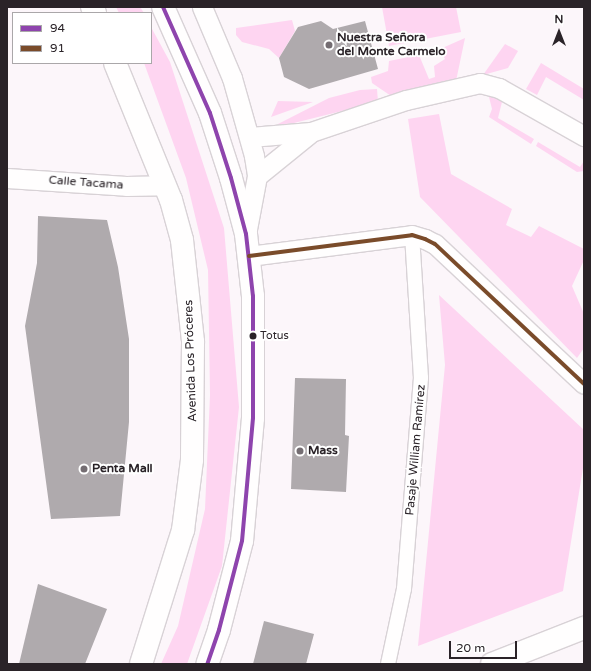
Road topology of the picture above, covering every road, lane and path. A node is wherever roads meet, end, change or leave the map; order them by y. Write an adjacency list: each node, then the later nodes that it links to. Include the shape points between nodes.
1 (164, 7): 10 (main road, via 210,113)
2 (202, 7): 6 (street, via 232,78)
3 (115, 64): 9 (main road, Avenida Los Próceres)
4 (311, 132): 5 (street, via 406,100 480,83 499,88); 6 (street); 7 (street)
5 (584, 136)
6 (250, 137): 7 (street)
7 (257, 176): 10 (street)
8 (7, 178): 9 (street, Calle Tacama, via 126,186)
9 (165, 185): 15 (main road, Avenida Los Próceres, via 182,240 189,286 193,342 193,432 183,530)
10 (246, 234): 12 (main road)
11 (412, 235): 12 (street); 13 (street, via 435,244); 17 (street, Pasaje William Ramírez, via 421,378 404,589)
12 (249, 256): 16 (main road, via 253,296 253,418 249,482 242,541 219,630)
13 (584, 384)
14 (584, 628): 18 (main road)
15 (141, 664)
16 (207, 664)
17 (388, 664)
18 (492, 664)

